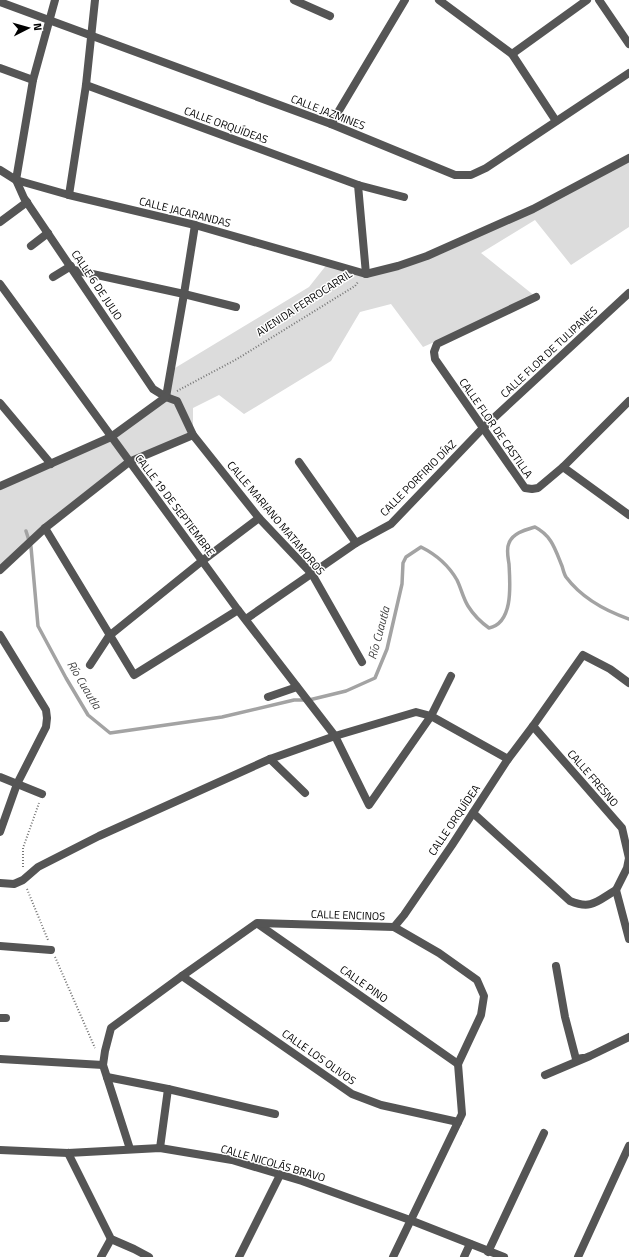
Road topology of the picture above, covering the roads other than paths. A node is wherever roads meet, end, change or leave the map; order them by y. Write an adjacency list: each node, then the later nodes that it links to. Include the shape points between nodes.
1 (55, 0): 10 (street)
2 (95, 0): 11 (street)
3 (294, 0): 9 (street)
4 (405, 0): 19 (street)
5 (439, 0): 13 (street)
6 (587, 0): 13 (street)
7 (599, 0): 12 (street)
8 (0, 2): 10 (street, CALLE JAZMINES)
9 (330, 16)
10 (49, 20): 11 (street, CALLE JAZMINES); 16 (street)
11 (90, 35): 17 (street); 19 (street, CALLE JAZMINES)
12 (629, 44)
13 (512, 54): 18 (street)
14 (0, 68): 16 (street)
15 (629, 73): 18 (street, CALLE JAZMINES)
16 (33, 80): 22 (street)
17 (86, 85): 23 (street, CALLE ORQUÍDEAS); 24 (street)
18 (556, 121): 19 (street, CALLE JAZMINES, via 486,168 470,175 455,175)
19 (331, 124)
20 (629, 158): 32 (street, AVENIDA FERROCARRIL, via 533,209 434,253)
21 (0, 170): 22 (street, CALLE JACARANDAS)
22 (16, 180): 24 (street, CALLE JACARANDAS); 26 (street, CALLE 6 DE JULIO)
23 (358, 185): 25 (street, CALLE ORQUÍDEAS); 32 (street)
24 (69, 195): 28 (street, CALLE JACARANDAS)
25 (404, 197)
26 (27, 202): 27 (street); 29 (street, CALLE 6 DE JULIO)
27 (0, 222)
28 (195, 225): 32 (street, CALLE JACARANDAS); 36 (street)
29 (48, 233): 30 (street); 31 (street, CALLE 6 DE JULIO)
30 (31, 246)
31 (72, 268): 33 (street); 36 (street); 39 (street, CALLE 6 DE JULIO, via 153,389)
32 (366, 274)
33 (53, 278)
34 (0, 284): 44 (street, CALLE 19 DE SEPTIEMBRE)
35 (629, 293): 42 (street, CALLE FLOR DE TULIPANES)
36 (184, 294): 38 (street); 39 (street)
37 (536, 297): 42 (street, CALLE FLOR DE CASTILLA, via 437,344 435,359)
38 (236, 306)
39 (166, 397): 43 (street, CALLE MARIANO MATAMOROS, via 177,401); 44 (street)
40 (629, 401): 48 (street)
41 (0, 403): 47 (street)
42 (483, 428): 48 (street, CALLE FLOR DE CASTILLA, via 525,488 538,488); 53 (street, CALLE PORFIRIO DÍAZ, via 391,524)
43 (193, 436): 45 (street); 51 (street, CALLE MARIANO MATAMOROS)
44 (111, 437): 45 (street, CALLE 19 DE SEPTIEMBRE); 47 (street)
45 (129, 462): 52 (street); 54 (street, CALLE 19 DE SEPTIEMBRE)
46 (299, 462): 53 (street)
47 (50, 464): 49 (street)
48 (563, 467): 50 (street)
49 (0, 486)
50 (629, 515)
51 (259, 518): 54 (street); 56 (street, CALLE MARIANO MATAMOROS)
52 (45, 528): 55 (street); 60 (street)
53 (356, 543): 56 (street, CALLE PORFIRIO DÍAZ)
54 (202, 561): 57 (street, CALLE 19 DE SEPTIEMBRE); 60 (street)
55 (0, 570)
56 (312, 574): 58 (street, CALLE PORFIRIO DÍAZ); 61 (street, CALLE MARIANO MATAMOROS)
57 (238, 610): 58 (street, CALLE 19 DE SEPTIEMBRE); 60 (street, via 134,674)
58 (246, 619): 65 (street, CALLE 19 DE SEPTIEMBRE)
59 (0, 635): 73 (street, via 46,710 47,718 46,727)
60 (110, 636): 62 (street)
61 (362, 662)
62 (90, 665)
63 (450, 676): 67 (street)
64 (629, 683): 68 (street, CALLE ORQUÍDEA, via 610,669 583,655)
65 (297, 687): 66 (street); 69 (street, CALLE 19 DE SEPTIEMBRE)
66 (268, 697)
67 (430, 716): 69 (street, via 416,712); 69 (street, CALLE 19 DE SEPTIEMBRE, via 369,805); 71 (street)
68 (533, 726): 71 (street, CALLE ORQUÍDEA); 79 (street, CALLE FRESNO, via 622,828 629,858)
69 (335, 736): 70 (street)
70 (270, 759): 74 (street); 78 (street, via 99,836 38,867 23,880 14,884)
71 (508, 759): 76 (street, CALLE ORQUÍDEA)
72 (0, 777): 73 (street)
73 (17, 784): 75 (street); 77 (street)
74 (306, 793)
75 (42, 794)
76 (473, 812): 79 (street, via 570,901 581,906 590,905); 81 (street, CALLE ORQUÍDEA)
77 (0, 832)
78 (0, 883)
79 (616, 890): 82 (street)
80 (257, 923): 81 (street, CALLE ENCINOS); 86 (street); 90 (street, CALLE PINO)
81 (394, 927): 90 (street, CALLE ENCINOS, via 439,953 477,980 484,996 481,1015)
82 (629, 939)
83 (0, 946): 84 (street)
84 (51, 950)
85 (556, 966): 89 (street, via 576,1059)
86 (182, 976): 91 (street, via 111,1028); 96 (street, CALLE LOS OLIVOS, via 352,1094 380,1104)
87 (629, 1037): 89 (street)
88 (0, 1058): 91 (street)
89 (583, 1058): 92 (street)
90 (458, 1064): 96 (street, CALLE ENCINOS, via 462,1114)
91 (103, 1065): 93 (street)
92 (545, 1075)
93 (107, 1077): 94 (street); 100 (street)
94 (168, 1088): 95 (street); 99 (street)
95 (275, 1114)
96 (458, 1122): 105 (street, CALLE ENCINOS)
97 (544, 1133): 108 (street)
98 (629, 1146): 103 (street)
99 (160, 1148): 100 (street, CALLE NICOLÁS BRAVO); 104 (street, CALLE NICOLÁS BRAVO, via 232,1160)
100 (130, 1149): 102 (street, CALLE NICOLÁS BRAVO)
101 (0, 1150): 102 (street, CALLE NICOLÁS BRAVO)
102 (68, 1153): 106 (street)
103 (627, 1155): 115 (street)
104 (280, 1175): 105 (street, CALLE NICOLÁS BRAVO); 111 (street)
105 (410, 1220): 107 (street, CALLE NICOLÁS BRAVO); 112 (street, CALLE ENCINOS)
106 (111, 1240): 109 (street); 110 (street)
107 (470, 1244): 108 (street, CALLE NICOLÁS BRAVO); 113 (street)
108 (488, 1252): 114 (street, CALLE NICOLÁS BRAVO)
109 (101, 1257)
110 (149, 1257)
111 (239, 1257)
112 (393, 1257)
113 (464, 1257)
114 (504, 1257)
115 (578, 1257)

